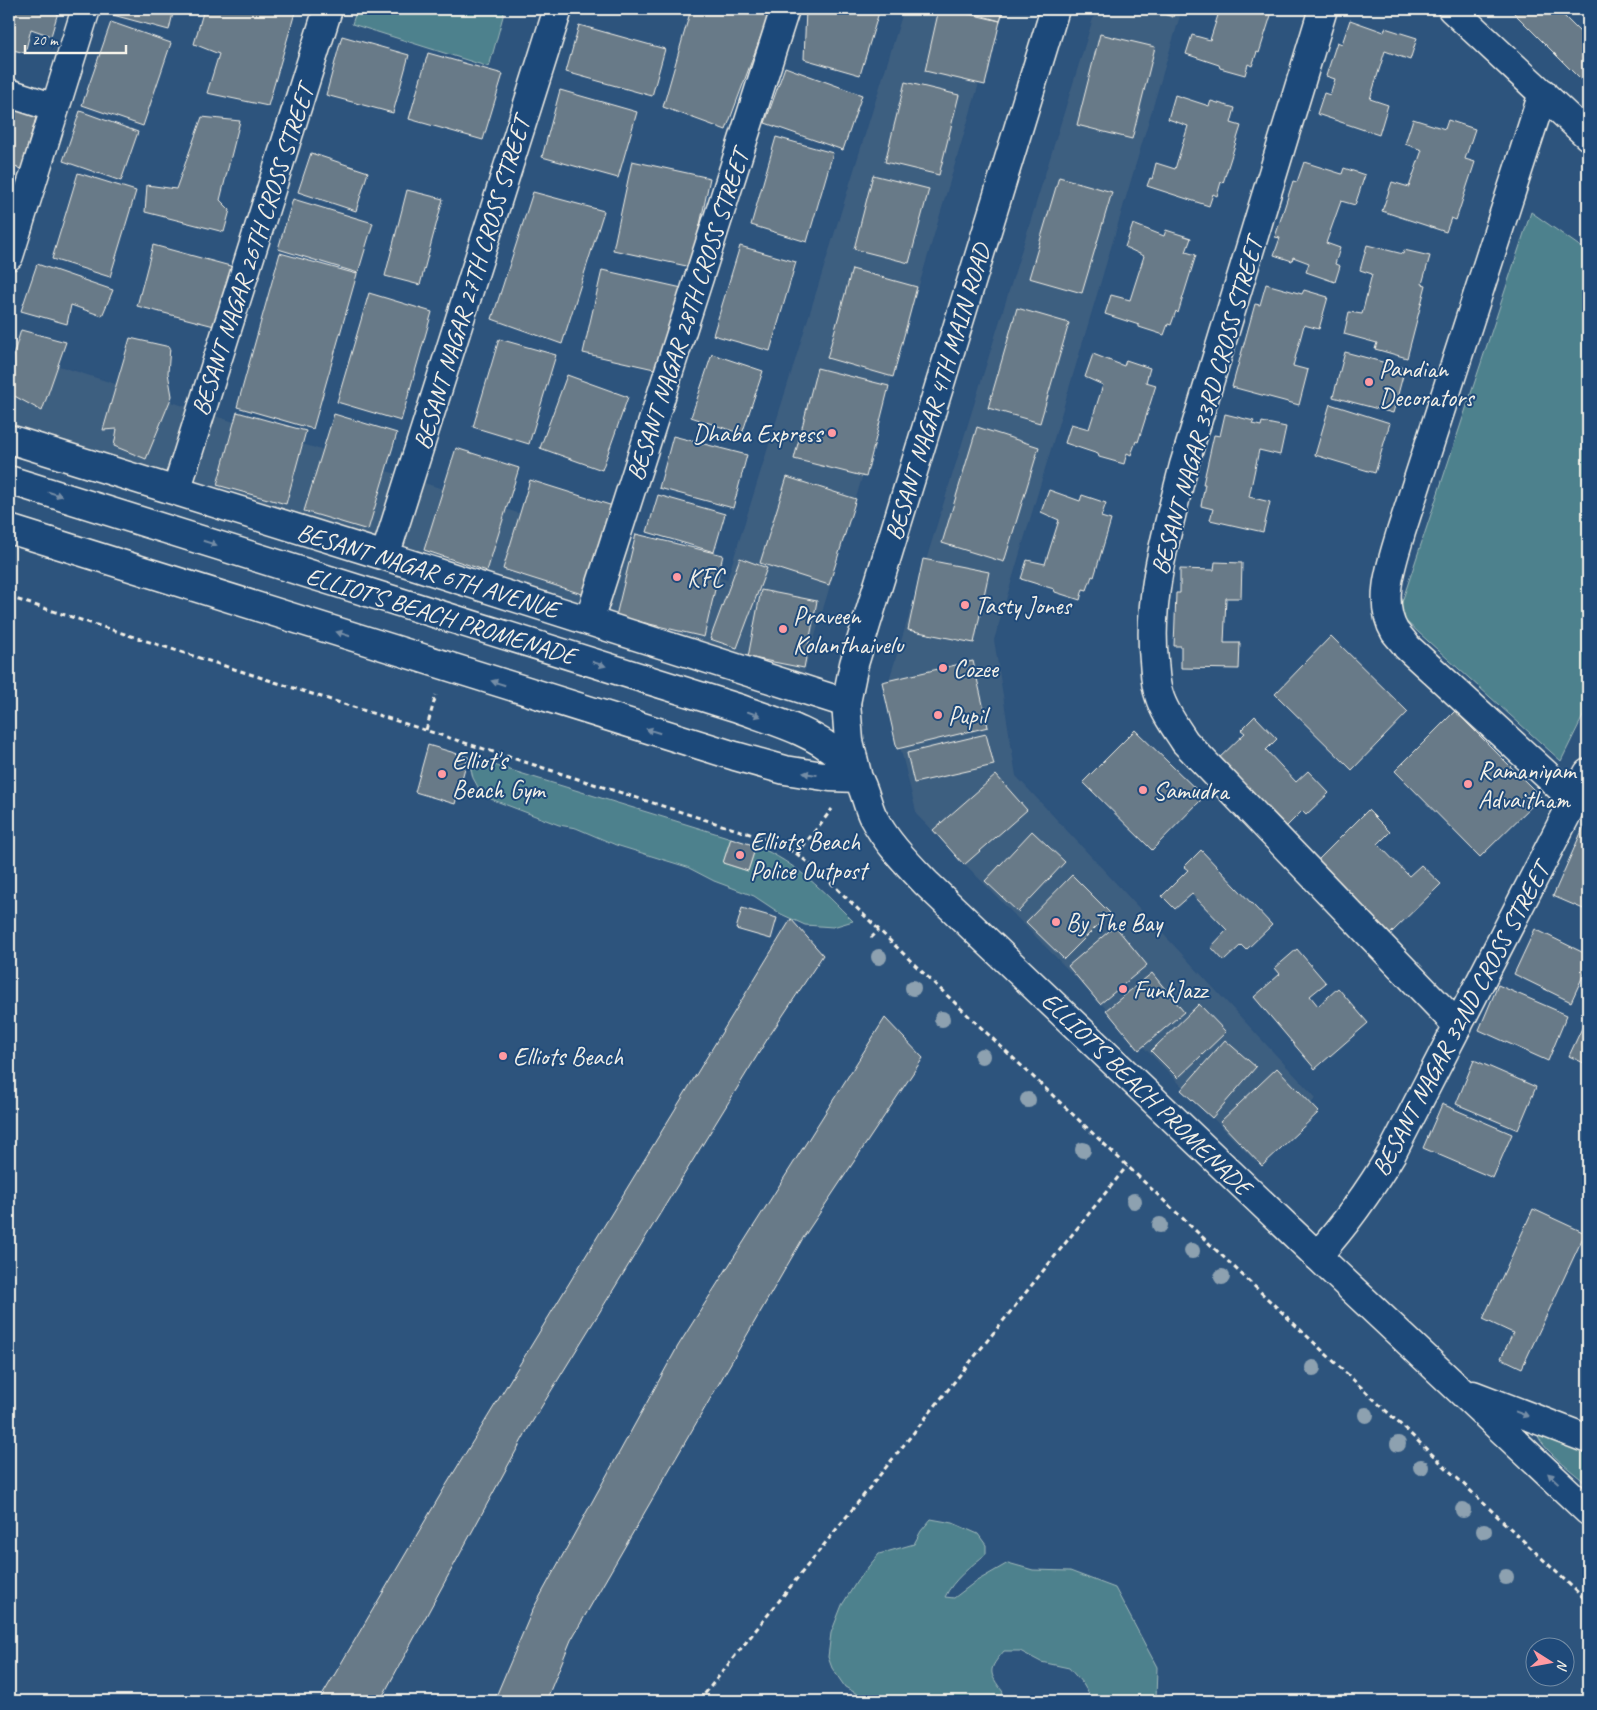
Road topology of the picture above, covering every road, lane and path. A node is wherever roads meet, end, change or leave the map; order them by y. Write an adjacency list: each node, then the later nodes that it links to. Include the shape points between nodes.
1 (86, 9): 10 (street)
2 (328, 9): 15 (street, BESANT NAGAR 26TH CROSS STREET)
3 (558, 9): 17 (street, BESANT NAGAR 27TH CROSS STREET)
4 (786, 9): 19 (street, BESANT NAGAR 28TH CROSS STREET)
5 (1055, 9): 21 (street, BESANT NAGAR 4TH MAIN ROAD, via 861,638)
6 (1323, 9): 29 (street, BESANT NAGAR 33RD CROSS STREET, via 1173,507 1153,613 1155,675 1159,696 1185,742)
7 (1452, 9): 9 (street)
8 (9, 93): 10 (street)
9 (1543, 93): 11 (street); 25 (street, via 1401,532 1389,576 1387,609 1395,631 1408,647)
10 (55, 108): 12 (street)
11 (1588, 136)
12 (9, 256)
13 (9, 439): 15 (street, BESANT NAGAR 6TH AVENUE)
14 (9, 480): 24 (street, ELLIOT'S BEACH PROMENADE, one-way to 24, via 738,708 811,736 839,756)
15 (176, 491): 17 (street, BESANT NAGAR 6TH AVENUE)
16 (9, 529): 20 (street, ELLIOT'S BEACH PROMENADE, one-way to 16)
17 (385, 556): 19 (street, BESANT NAGAR 6TH AVENUE)
18 (9, 597): 22 (path)
19 (590, 621): 21 (street, BESANT NAGAR 6TH AVENUE)
20 (445, 666): 22 (path); 24 (street, ELLIOT'S BEACH PROMENADE, one-way to 20, via 777,768)
21 (846, 703): 24 (street, BESANT NAGAR 4TH MAIN ROAD, via 849,741)
22 (426, 730): 26 (path, via 774,842)
23 (1588, 773): 25 (street, BESANT NAGAR 32ND CROSS STREET)
24 (858, 778): 26 (path); 31 (street, ELLIOT'S BEACH PROMENADE, via 868,806 898,854)
25 (1574, 800): 29 (street, BESANT NAGAR 32ND CROSS STREET)
26 (797, 854): 27 (path)
27 (879, 930): 28 (path); 30 (path)
28 (871, 938)
29 (1458, 1026): 31 (street, BESANT NAGAR 32ND CROSS STREET, via 1383,1168 1348,1220)
30 (1127, 1166): 35 (path); 36 (path)
31 (1317, 1256): 32 (street, ELLIOT'S BEACH PROMENADE)
32 (1460, 1390): 33 (street, ELLIOT'S BEACH PROMENADE, one-way to 33); 34 (street, ELLIOT'S BEACH PROMENADE, one-way to 32)
33 (1588, 1439)
34 (1588, 1511)
35 (1588, 1602)
36 (699, 1701)

